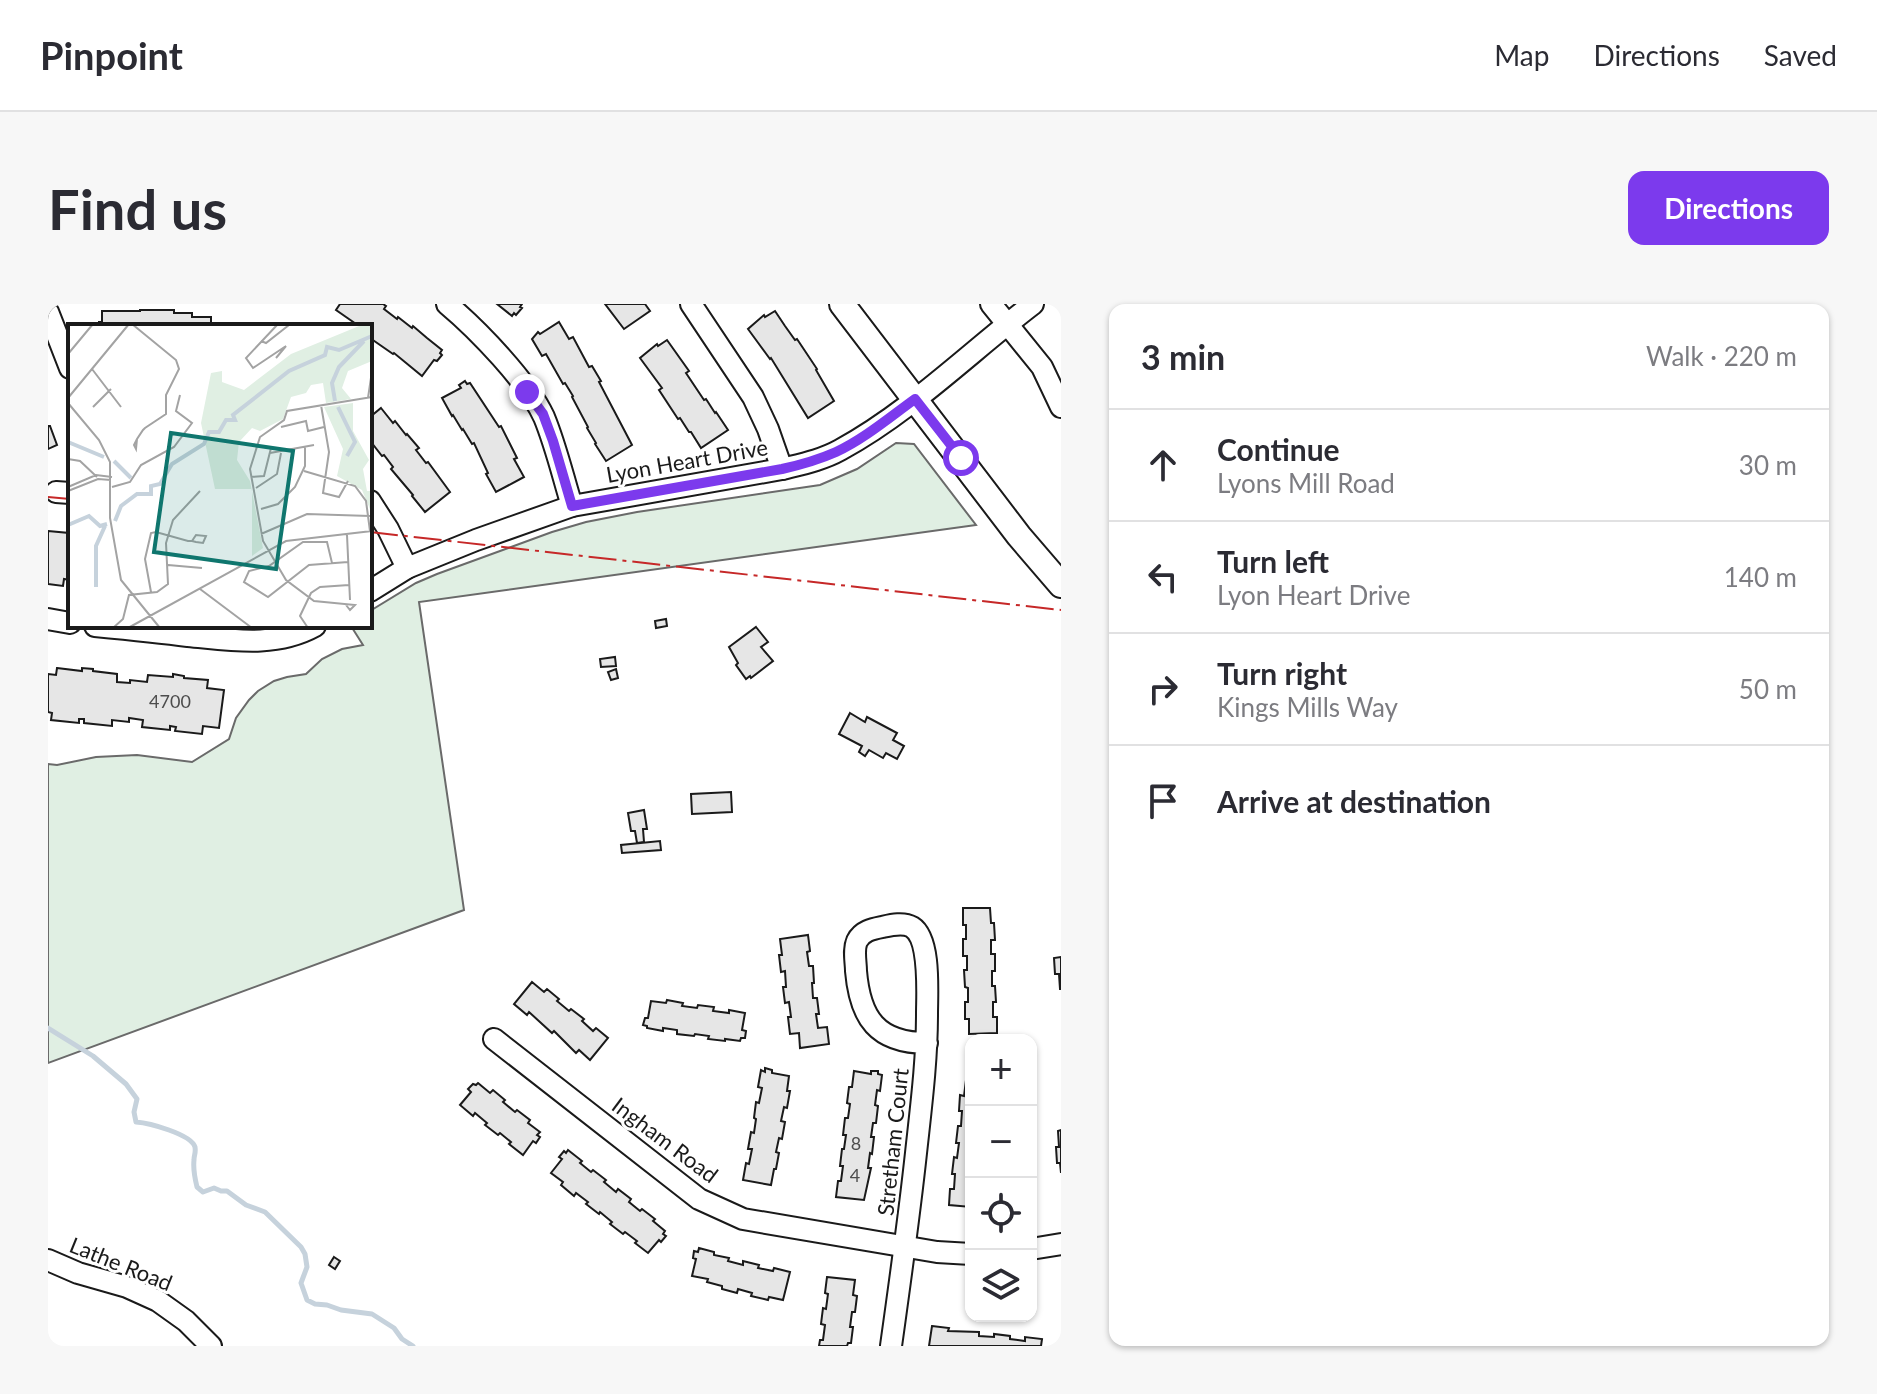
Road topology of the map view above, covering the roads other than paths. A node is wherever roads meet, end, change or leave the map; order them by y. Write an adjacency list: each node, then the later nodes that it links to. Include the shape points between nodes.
1 (447, 304): 13 (street, via 511,369 543,414)
2 (691, 304): 11 (street, via 753,397)
3 (842, 304): 9 (main road)
4 (991, 304): 7 (street)
5 (1033, 304): 7 (street, Lyon Heart Drive)
6 (48, 312): 8 (street)
7 (1007, 324): 9 (street, Lyon Heart Drive); 10 (street, via 1042,367)
8 (68, 363)
9 (915, 399): 11 (street, Lyon Heart Drive, via 838,451); 15 (main road)
10 (1061, 407)
11 (782, 469): 13 (street, Lyon Heart Drive)
12 (372, 504): 14 (street)
13 (572, 506): 14 (street, Lyon Heart Drive)
14 (407, 568): 16 (street, Lyon Heart Drive)
15 (1061, 585)
16 (372, 590)
17 (48, 619): 18 (street)
18 (68, 623)
19 (114, 628): 20 (street, via 251,642)
20 (311, 628)
21 (494, 1039): 24 (street, Ingham Road, via 699,1199 743,1219)
22 (927, 1043): 22 (street, Stretham Court, via 922,937 906,925 863,933 855,958 867,1016 895,1039); 24 (street, Stretham Court)
23 (1061, 1244): 25 (street)
24 (906, 1246): 26 (street, Ingham Road); 29 (street, Stretham Court)
25 (1037, 1248)
26 (965, 1254)
27 (48, 1260): 28 (street, Lathe Road, via 158,1301)
28 (211, 1346)
29 (891, 1346)

